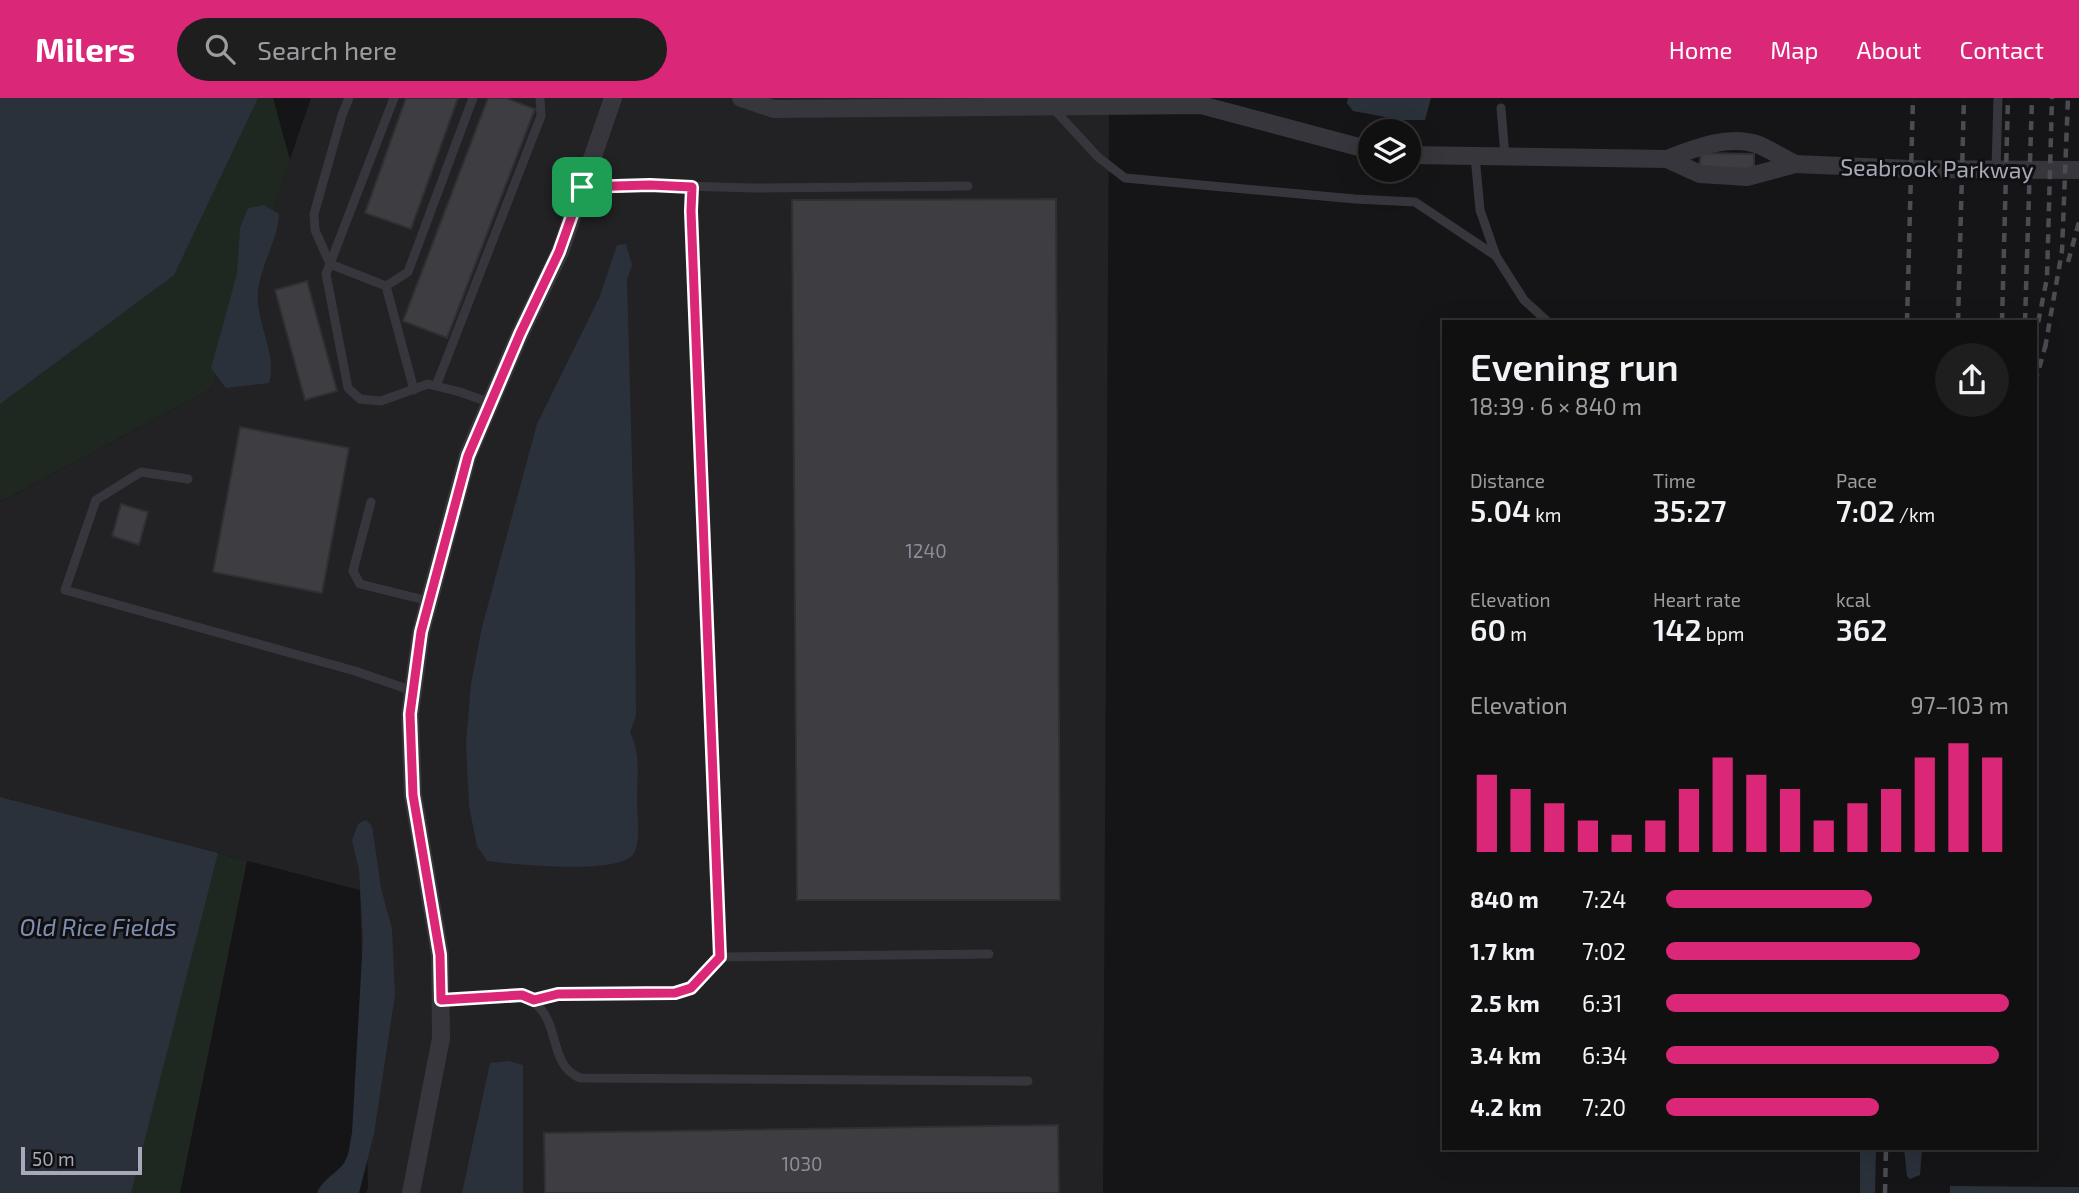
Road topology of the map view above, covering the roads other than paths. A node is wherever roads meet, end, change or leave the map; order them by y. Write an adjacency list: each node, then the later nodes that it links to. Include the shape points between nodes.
1 (349, 98): 22 (lane, via 314,214 315,230)
2 (394, 98): 22 (lane)
3 (473, 98): 23 (lane, via 408,272)
4 (540, 98): 25 (lane, via 541,116)
5 (612, 98): 19 (street)
6 (741, 98): 8 (street, via 774,109)
7 (1998, 98): 16 (lane)
8 (1052, 107): 10 (street, via 1201,105); 21 (lane, via 1098,157 1125,178 1415,202)
9 (1501, 108): 13 (lane)
10 (1358, 147)
11 (1421, 155): 12 (street, Seabrook Parkway)
12 (1475, 156): 13 (street, Seabrook Parkway); 21 (lane, via 1480,210)
13 (1505, 156): 14 (street, Seabrook Parkway)
14 (1667, 159): 15 (street, Seabrook Parkway, via 1700,174 1747,177); 15 (street, Seabrook Parkway, via 1701,145 1731,142 1758,145)
15 (1795, 164): 16 (street, Seabrook Parkway)
16 (1996, 169): 17 (street, Seabrook Parkway)
17 (2079, 170)
18 (968, 186): 20 (lane)
19 (582, 187): 20 (lane); 27 (street, via 559,252)
20 (692, 187): 33 (lane)
21 (1496, 256): 24 (lane, via 1524,300)
22 (330, 264): 23 (lane); 26 (lane, via 326,274 348,388 360,399 381,401)
23 (386, 286): 26 (lane)
24 (1546, 320)
25 (436, 386): 26 (lane); 27 (lane)
26 (414, 390)
27 (491, 403): 30 (street, via 468,456)
28 (188, 479): 31 (lane, via 141,472 96,500 65,590)
29 (371, 502): 30 (lane, via 356,579)
30 (429, 601): 31 (street)
31 (413, 691): 34 (street, via 413,795 440,955)
32 (989, 954): 33 (lane)
33 (720, 957): 35 (lane, via 684,991 558,994)
34 (441, 1000): 35 (lane, via 522,995); 37 (street, via 442,1038)
35 (534, 1000): 36 (lane, via 543,1008 563,1065 580,1078)
36 (1028, 1081)
37 (411, 1193)

